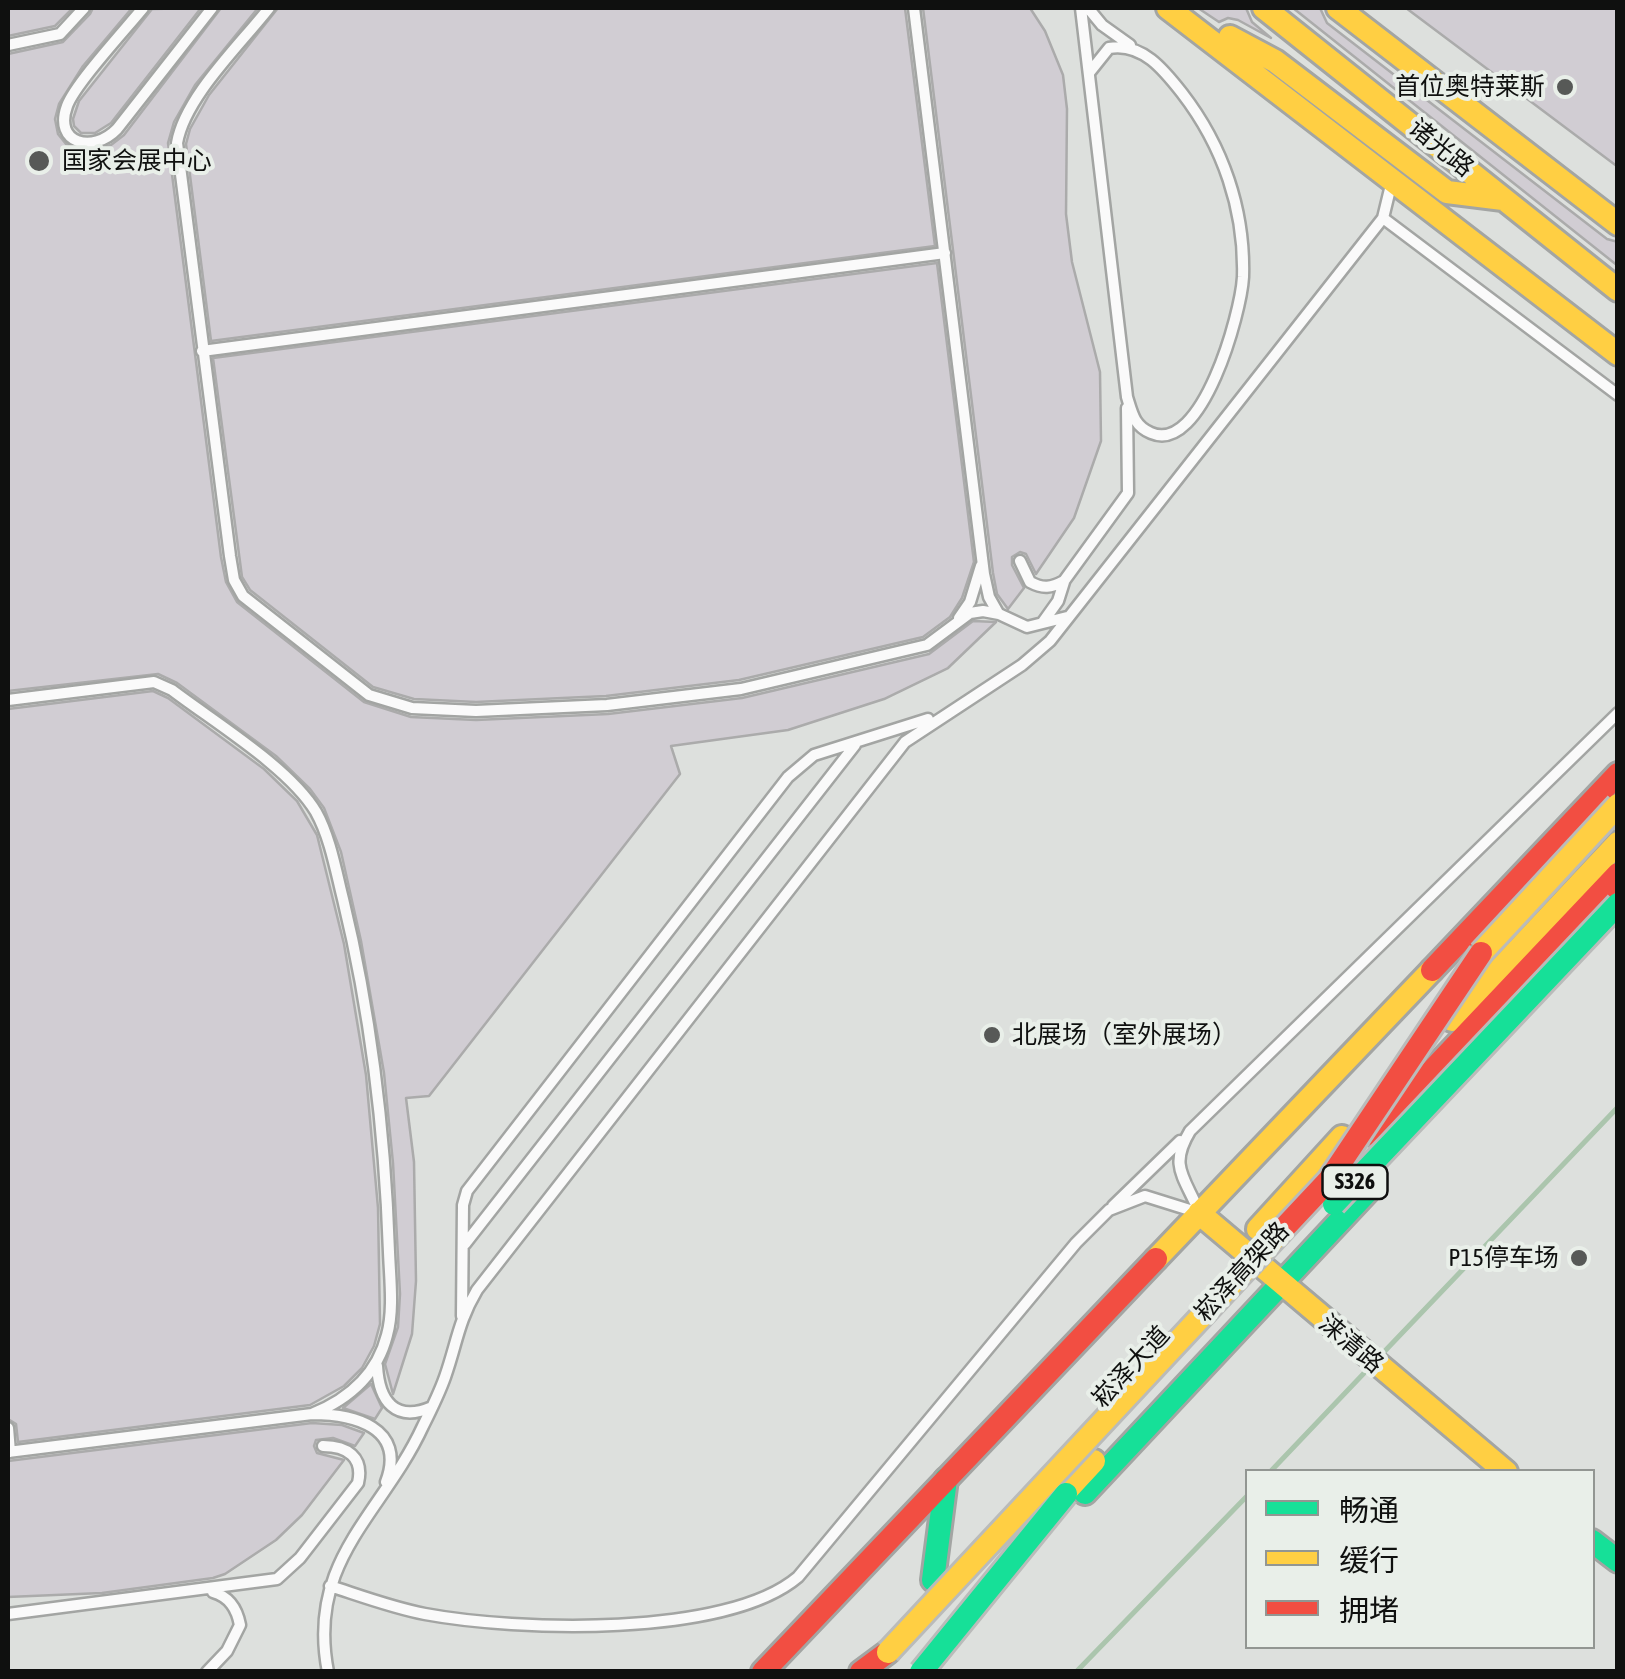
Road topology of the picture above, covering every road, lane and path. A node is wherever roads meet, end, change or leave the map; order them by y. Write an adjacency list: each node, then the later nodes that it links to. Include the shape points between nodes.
1 (84, 8): 10 (lane, via 60,34)
2 (143, 8): 3 (lane, via 66,108 65,129 84,145 117,130)
3 (212, 8)
4 (269, 8): 21 (lane, via 190,107 176,143)
5 (914, 8): 19 (lane)
6 (1084, 8): 12 (lane); 13 (lane)
7 (1171, 8): 14 (main road); 16 (main road, via 1276,61 1447,192)
8 (1264, 8): 11 (main road, 诸光路)
9 (1342, 9): 11 (main road); 17 (main road, 诸光路)
10 (8, 46)
11 (1314, 46): 16 (main road, 诸光路)
12 (1134, 48): 13 (lane, via 1109,48); 24 (lane, via 1170,77 1213,138 1232,187 1243,280 1218,374 1184,426 1169,435 1143,430)
13 (1089, 72): 24 (lane)
14 (1392, 180): 18 (lane); 22 (main road)
15 (1618, 194): 17 (main road)
16 (1505, 200): 20 (main road, 诸光路)
17 (1609, 217)
18 (1383, 218): 23 (lane); 29 (lane)
19 (944, 253): 21 (lane); 25 (lane)
20 (1618, 290)
21 (202, 350): 30 (lane, via 234,580 254,606 387,703 542,709 741,688 927,645)
22 (1618, 354)
23 (1618, 395)
24 (1127, 397): 27 (lane, via 1128,493)
25 (982, 550): 28 (lane, via 989,597); 30 (lane, via 977,584)
26 (1020, 561): 27 (lane, via 1040,587)
27 (1064, 581): 31 (lane)
28 (999, 614): 30 (lane, via 983,611); 31 (lane, via 1027,627)
29 (1068, 616): 31 (lane); 33 (lane, via 1022,665)
30 (957, 620)
31 (1043, 622)
32 (8, 700): 50 (lane, via 154,682 299,788 318,814 350,928 382,1132 390,1301)
33 (956, 707): 35 (lane); 49 (lane, via 918,730 887,762)
34 (1618, 714): 42 (lane)
35 (856, 744): 46 (lane); 46 (lane, via 814,755 788,777 467,1191)
36 (1618, 774): 45 (main road)
37 (1618, 805): 43 (main road, bridge, via 1486,946)
38 (1618, 843): 47 (main road, 崧泽大道)
39 (1618, 874): 43 (main road, 崧泽高架路 / S326, bridge)
40 (1618, 904): 56 (main road, 崧泽高架路 / S326, bridge)
41 (1618, 927): 48 (main road)
42 (1190, 1131): 44 (lane); 45 (lane, via 1178,1151 1179,1166)
43 (1329, 1180): 66 (main road, 崧泽高架路 / S326, bridge)
44 (1109, 1210): 45 (lane, via 1145,1196); 63 (lane, via 780,1593 675,1620 588,1627 425,1614)
45 (1199, 1213): 47 (main road, 涞清路); 58 (main road)
46 (465, 1244): 49 (lane)
47 (1241, 1248): 48 (main road, 涞清路); 62 (main road, 崧泽大道)
48 (1280, 1285): 57 (main road, 涞清路); 73 (main road)
49 (462, 1316): 51 (lane)
50 (377, 1365): 51 (lane, via 390,1406 418,1413); 52 (lane, via 355,1390)
51 (432, 1407): 59 (lane)
52 (312, 1414): 55 (lane); 59 (lane, via 352,1416 382,1436 390,1472)
53 (8, 1428): 55 (lane)
54 (322, 1446): 64 (lane, via 347,1450 360,1474 300,1558 276,1579)
55 (9, 1452)
56 (1094, 1461): 66 (main road, 崧泽高架路, bridge); 73 (main road, bridge)
57 (1502, 1469)
58 (946, 1479): 62 (main road); 69 (main road)
59 (380, 1496): 63 (lane, via 344,1550)
60 (1595, 1543): 61 (main road)
61 (1618, 1560)
62 (933, 1580): 70 (main road, 崧泽大道)
63 (330, 1586): 68 (lane, via 324,1620)
64 (206, 1590): 65 (lane); 67 (lane, via 231,1602 240,1625)
65 (8, 1614)
66 (894, 1662): 71 (main road); 72 (main road, 崧泽高架路)
67 (207, 1672)
68 (328, 1672)
69 (764, 1672)
70 (849, 1672)
71 (861, 1672)
72 (869, 1672)
73 (920, 1672)

